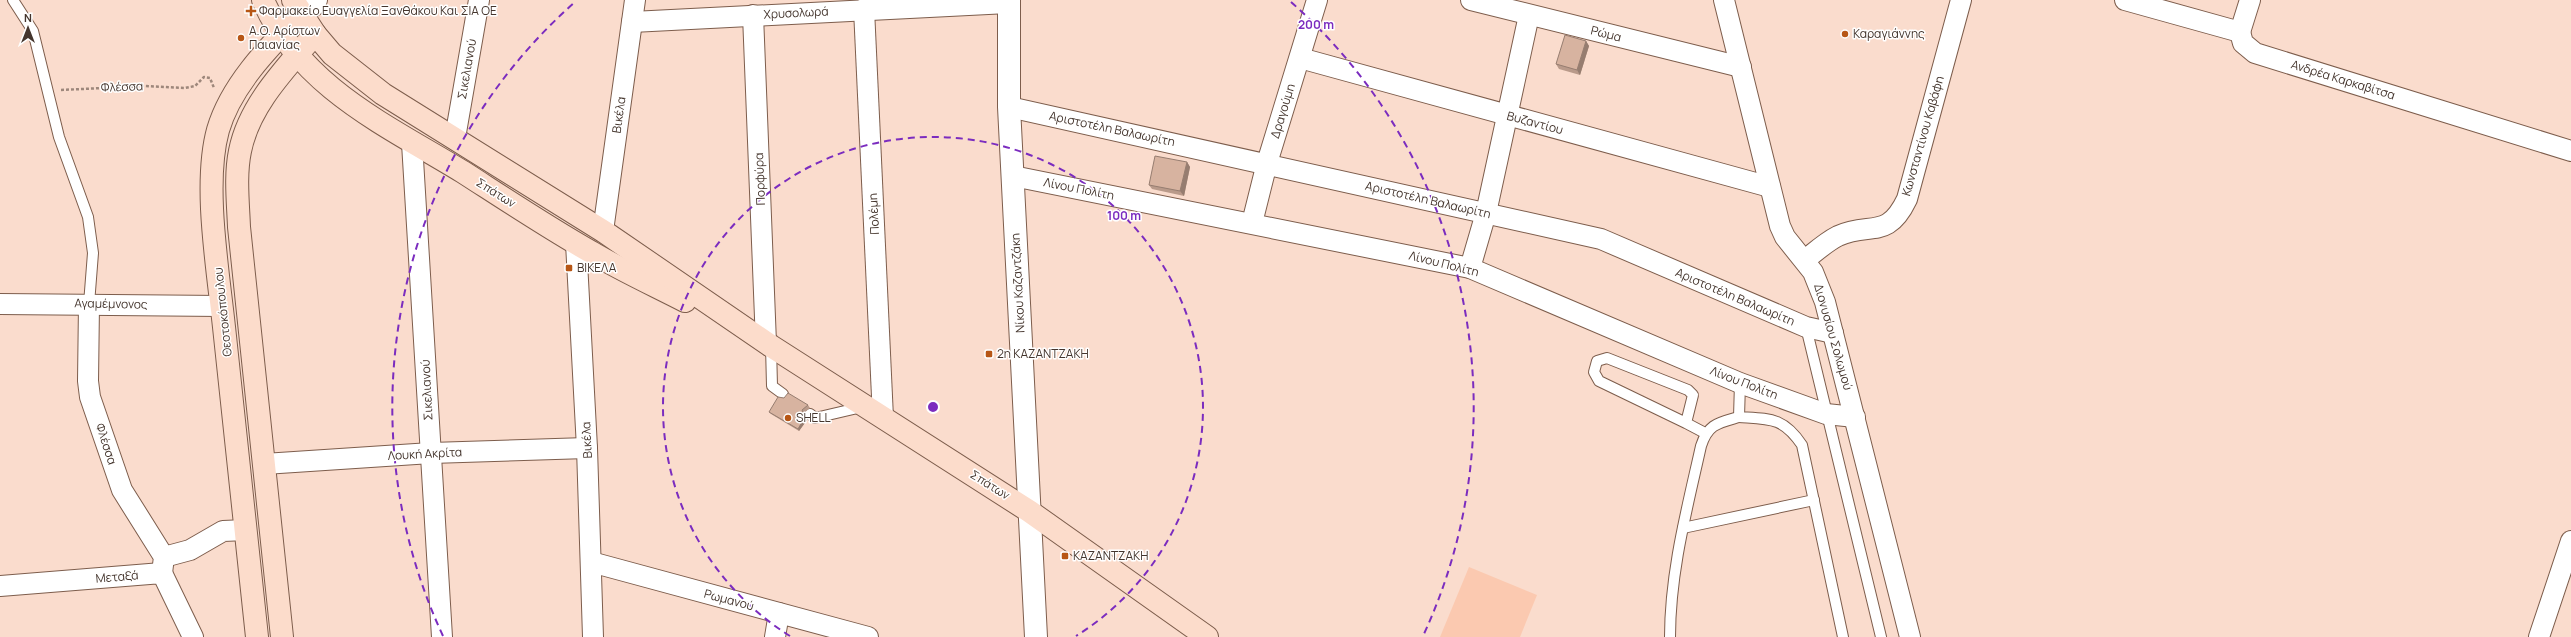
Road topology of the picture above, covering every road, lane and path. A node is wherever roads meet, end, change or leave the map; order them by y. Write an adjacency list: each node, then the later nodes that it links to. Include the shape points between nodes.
1 (13, 0): 24 (lane, via 33,31)
2 (263, 0): 18 (main road, Σπάτων)
3 (479, 0): 27 (street, Σικελιανού)
4 (635, 0): 16 (street, Βικέλα)
5 (1317, 0): 21 (street, Δραγούμη)
6 (1471, 0): 15 (street, Ρώμα)
7 (1724, 0): 22 (street, Διονυσίου Σολωμού)
8 (1961, 0): 37 (street, Κωνσταντίνου Καβάφη, via 1907,199 1901,210 1889,224 1838,236)
9 (2125, 0): 17 (street)
10 (2250, 0): 17 (street)
11 (1008, 2): 13 (street, Χρυσολωρά); 25 (street, Νίκου Καζαντζάκη)
12 (304, 5): 18 (main road, Θεοτοκόπουλου); 19 (main road, Σπάτων)
13 (864, 9): 14 (street, Χρυσολωρά); 52 (street, Πολέμη)
14 (753, 15): 16 (street, Χρυσολωρά); 44 (street, Πορφύρα)
15 (1529, 15): 22 (street, Ρώμα); 26 (street)
16 (632, 22): 35 (street, Βικέλα)
17 (2240, 32): 29 (street, Ανδρέα Καρκαβίτσα, via 2243,44 2255,53)
18 (282, 34): 20 (main road, Σπάτων); 41 (main road, Θεοτοκόπουλου, via 238,88 218,128 212,187)
19 (315, 34): 20 (main road, Θεοτοκόπουλου); 27 (main road, Σπάτων, via 332,54 356,75)
20 (297, 55): 28 (main road, Σπάτων, via 328,86); 57 (main road, Θεοτοκόπουλου, via 260,102 244,135 238,167 239,227)
21 (1300, 58): 26 (street, Βυζαντίου); 30 (street, Δραγούμη)
22 (1741, 68): 32 (street, Διονυσίου Σολωμού)
23 (195, 86): 24 (path, Φλέσσα)
24 (48, 91): 40 (lane, via 59,137 88,218 94,254)
25 (1009, 107): 30 (street, Αριστοτέλη Βαλαωρίτη); 31 (street, Νίκου Καζαντζάκη)
26 (1507, 116): 32 (street, Βυζαντίου); 33 (street)
27 (455, 138): 35 (main road, Σπάτων)
28 (412, 143): 36 (main road, Σπάτων); 56 (street, Σικελιανού)
29 (2571, 151)
30 (1267, 163): 33 (street, Αριστοτέλη Βαλαωρίτη); 34 (street, Δραγούμη)
31 (1013, 176): 34 (street, Λίνου Πολίτη); 59 (street, Νίκου Καζαντζάκη)
32 (1770, 188): 37 (street, Διονυσίου Σολωμού, via 1785,237)
33 (1486, 213): 38 (street); 42 (street, Αριστοτέλη Βαλαωρίτη, via 1601,239)
34 (1252, 223): 38 (street, Λίνου Πολίτη)
35 (603, 231): 44 (main road, Σπάτων)
36 (576, 243): 44 (main road, Σπάτων); 55 (street, Βικέλα)
37 (1805, 260): 43 (street, Διονυσίου Σολωμού, via 1819,285)
38 (1470, 268): 45 (street, Λίνου Πολίτη)
39 (0, 304): 40 (street, Αγαμέμνονος)
40 (89, 304): 41 (street, Αγαμέμνονος); 64 (street, Φλέσσα, via 90,397 122,490)
41 (222, 306): 61 (main road, Θεοτοκόπουλου)
42 (1806, 327): 43 (street, Αριστοτέλη Βαλαωρίτη); 49 (lane)
43 (1833, 333): 51 (street, Διονυσίου Σολωμού)
44 (768, 345): 46 (lane, via 772,386); 47 (main road, Σπάτων)
45 (1740, 383): 49 (street, Λίνου Πολίτη); 50 (lane)
46 (783, 394)
47 (864, 406): 48 (lane, via 815,418); 52 (main road, Σπάτων)
48 (810, 414)
49 (1826, 414): 51 (street, Λίνου Πολίτη); 78 (lane)
50 (1739, 417): 54 (lane, via 1715,424); 58 (lane, via 1774,419 1792,429 1802,445)
51 (1855, 417): 79 (street, Διονυσίου Σολωμού)
52 (883, 418): 59 (main road, Σπάτων)
53 (1686, 423): 53 (lane, via 1693,401 1688,390 1607,358 1597,361 1594,372 1599,381); 54 (lane)
54 (1705, 433): 60 (lane)
55 (587, 448): 56 (street, Λουκή Ακρίτα); 63 (street, Βικέλα)
56 (431, 453): 57 (street, Λουκή Ακρίτα); 70 (street, Σικελιανού)
57 (264, 464): 69 (main road, Θεοτοκόπουλου)
58 (1814, 500): 60 (lane); 77 (lane)
59 (1029, 511): 74 (street, Νίκου Καζαντζάκη); 75 (main road, Σπάτων)
60 (1683, 528): 76 (lane, via 1670,612)
61 (246, 530): 64 (street, Μεταξά, via 223,531); 68 (main road, Θεοτοκόπουλου)
62 (2571, 541): 80 (street)
63 (591, 562): 66 (street, Ρωμανού); 71 (street, Βικέλα)
64 (163, 565): 65 (street, Μεταξά); 67 (street)
65 (0, 586)
66 (779, 613): 72 (street); 73 (street, Ρωμανού)
67 (193, 637)
68 (257, 637)
69 (282, 637)
70 (442, 637)
71 (593, 637)
72 (775, 637)
73 (868, 637)
74 (1036, 637)
75 (1207, 637)
76 (1670, 637)
77 (1843, 637)
78 (1882, 637)
79 (1910, 637)
80 (2539, 637)

